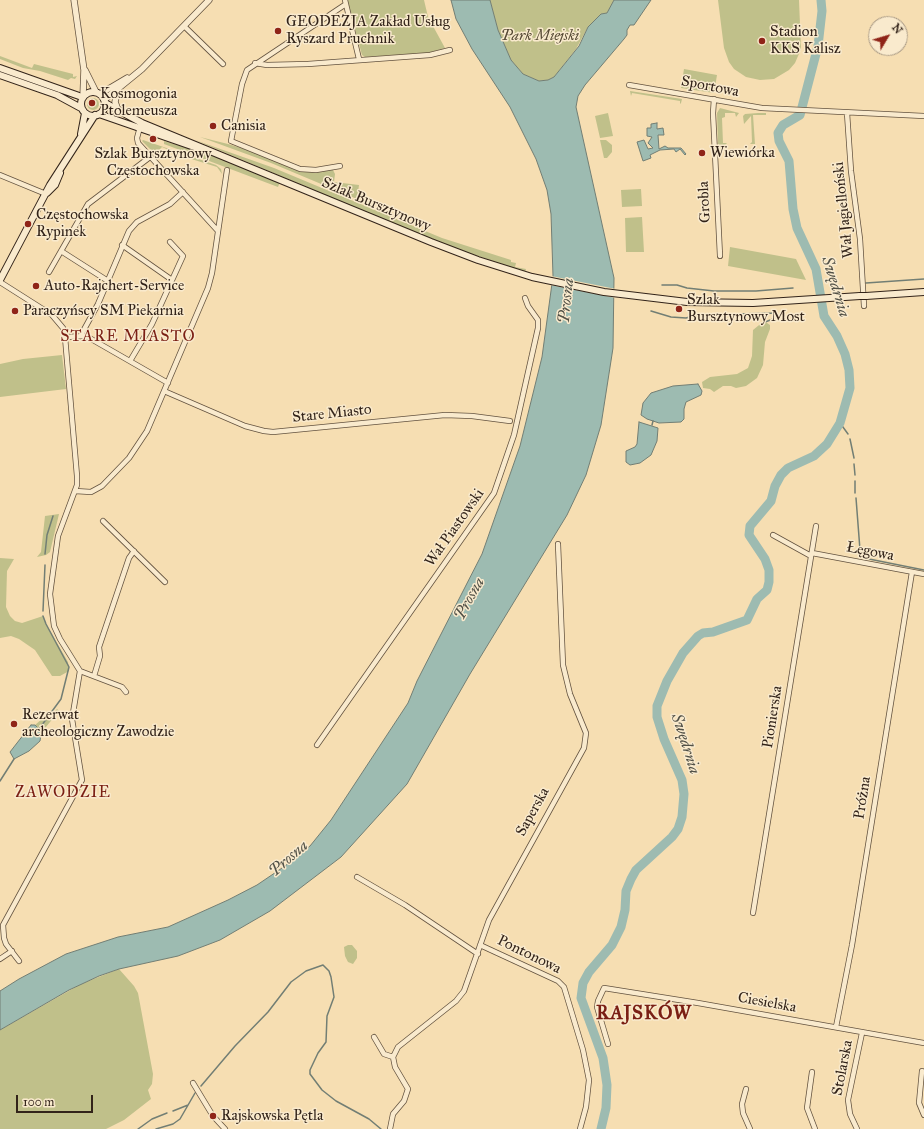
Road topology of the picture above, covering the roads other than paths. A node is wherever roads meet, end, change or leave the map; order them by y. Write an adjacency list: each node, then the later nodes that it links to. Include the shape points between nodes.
1 (74, 0): 10 (street)
2 (209, 0): 4 (street)
3 (345, 2): 6 (street); 7 (street)
4 (184, 26): 8 (street); 12 (street)
5 (450, 50): 6 (street, via 430,55)
6 (359, 59): 7 (street, via 290,65)
7 (255, 63): 29 (street, via 243,78 231,141 300,169 316,170)
8 (223, 64)
9 (0, 68): 16 (main road)
10 (84, 70): 13 (street); 17 (street)
11 (0, 75): 22 (main road, via 57,95)
12 (133, 76): 15 (street); 17 (street)
13 (84, 84): 16 (street); 18 (street)
14 (629, 85): 19 (street, Sportowa)
15 (118, 89): 20 (street); 21 (street, via 115,102)
16 (72, 93): 18 (main road)
17 (98, 93): 18 (main road, via 88,92); 20 (main road)
18 (83, 97): 22 (main road)
19 (714, 99): 23 (street, Sportowa, via 786,110); 38 (street, Grobla)
20 (104, 102): 21 (main road, Szlak Bursztynowy); 24 (main road, via 103,109)
21 (118, 110): 26 (main road, Szlak Bursztynowy)
22 (83, 111): 24 (main road); 27 (main road)
23 (847, 113): 25 (street); 45 (street, Wał Jagielloński)
24 (97, 115): 26 (main road, Szlak Bursztynowy); 27 (main road)
25 (924, 116)
26 (141, 125): 28 (street, via 138,143); 43 (main road, Szlak Bursztynowy, via 450,250 544,279 622,295 726,303)
27 (81, 135): 33 (main road)
28 (150, 157): 32 (street); 37 (street, via 88,204)
29 (340, 166)
30 (227, 170): 34 (street)
31 (0, 175): 33 (street)
32 (183, 192): 34 (street); 36 (street, via 170,204 137,222 129,231)
33 (46, 194): 41 (main road, via 18,242)
34 (218, 231): 49 (street, via 208,288)
35 (170, 242): 40 (street, via 183,256)
36 (122, 246): 40 (street); 42 (street)
37 (61, 251): 39 (street); 42 (street)
38 (720, 256)
39 (49, 272)
40 (172, 280): 48 (street, via 152,324)
41 (0, 281): 47 (street, via 52,315 63,328)
42 (108, 281): 46 (street)
43 (924, 292)
44 (525, 298): 65 (street, Wał Piastowski, via 538,320 538,328 514,435 494,493)
45 (864, 306)
46 (81, 335): 47 (street); 48 (street)
47 (65, 337): 52 (street, via 77,476)
48 (130, 361): 49 (street)
49 (168, 383): 50 (street)
50 (164, 391): 51 (street, Stare Miasto, via 245,426 273,432 445,415); 52 (street, via 140,444 129,458 102,486 91,492)
51 (510, 421)
52 (75, 491): 62 (street, via 58,536 50,594 54,626)
53 (103, 521): 57 (street)
54 (816, 526): 58 (street, Pionierska)
55 (773, 535): 58 (street, Łęgowa)
56 (558, 544): 68 (street, Saperska, via 563,665 586,740 584,748 489,920)
57 (134, 551): 61 (street); 63 (street, via 129,558 99,647 100,656)
58 (812, 554): 59 (street, Łęgowa); 67 (street, Pionierska)
59 (912, 572): 60 (street, Łęgowa); 73 (street, Próżna, via 852,945)
60 (924, 574)
61 (165, 582)
62 (80, 671): 63 (street); 69 (street, via 72,719 82,780 5,919 4,938)
63 (94, 676): 64 (street, via 122,687)
64 (126, 692)
65 (317, 746)
66 (357, 877): 70 (street, via 405,905)
67 (753, 913)
68 (480, 944): 70 (street, Saperska); 86 (street, Pontonowa, via 562,985 589,1080)
69 (12, 951): 71 (street); 72 (street)
70 (478, 954): 78 (street, Saperska, via 461,996 398,1047)
71 (0, 959)
72 (19, 961)
73 (836, 1027): 74 (street, Ciesielska); 77 (street, Ciesielska, via 604,988 598,999 597,1008)
74 (862, 1033): 76 (street, Ciesielska); 89 (street, Stolarska, via 848,1100 850,1114)
75 (374, 1037): 78 (street, via 384,1054)
76 (924, 1043)
77 (608, 1044)
78 (393, 1057): 85 (street, via 394,1067 408,1089 404,1101 393,1114)
79 (922, 1071): 83 (street, via 919,1103)
80 (812, 1072): 88 (street, via 807,1108)
81 (193, 1083): 84 (street, via 213,1116)
82 (746, 1089): 87 (street, via 742,1104)
83 (924, 1115)
84 (225, 1129)
85 (390, 1129)
86 (580, 1129)
87 (750, 1129)
88 (815, 1129)
89 (857, 1129)

